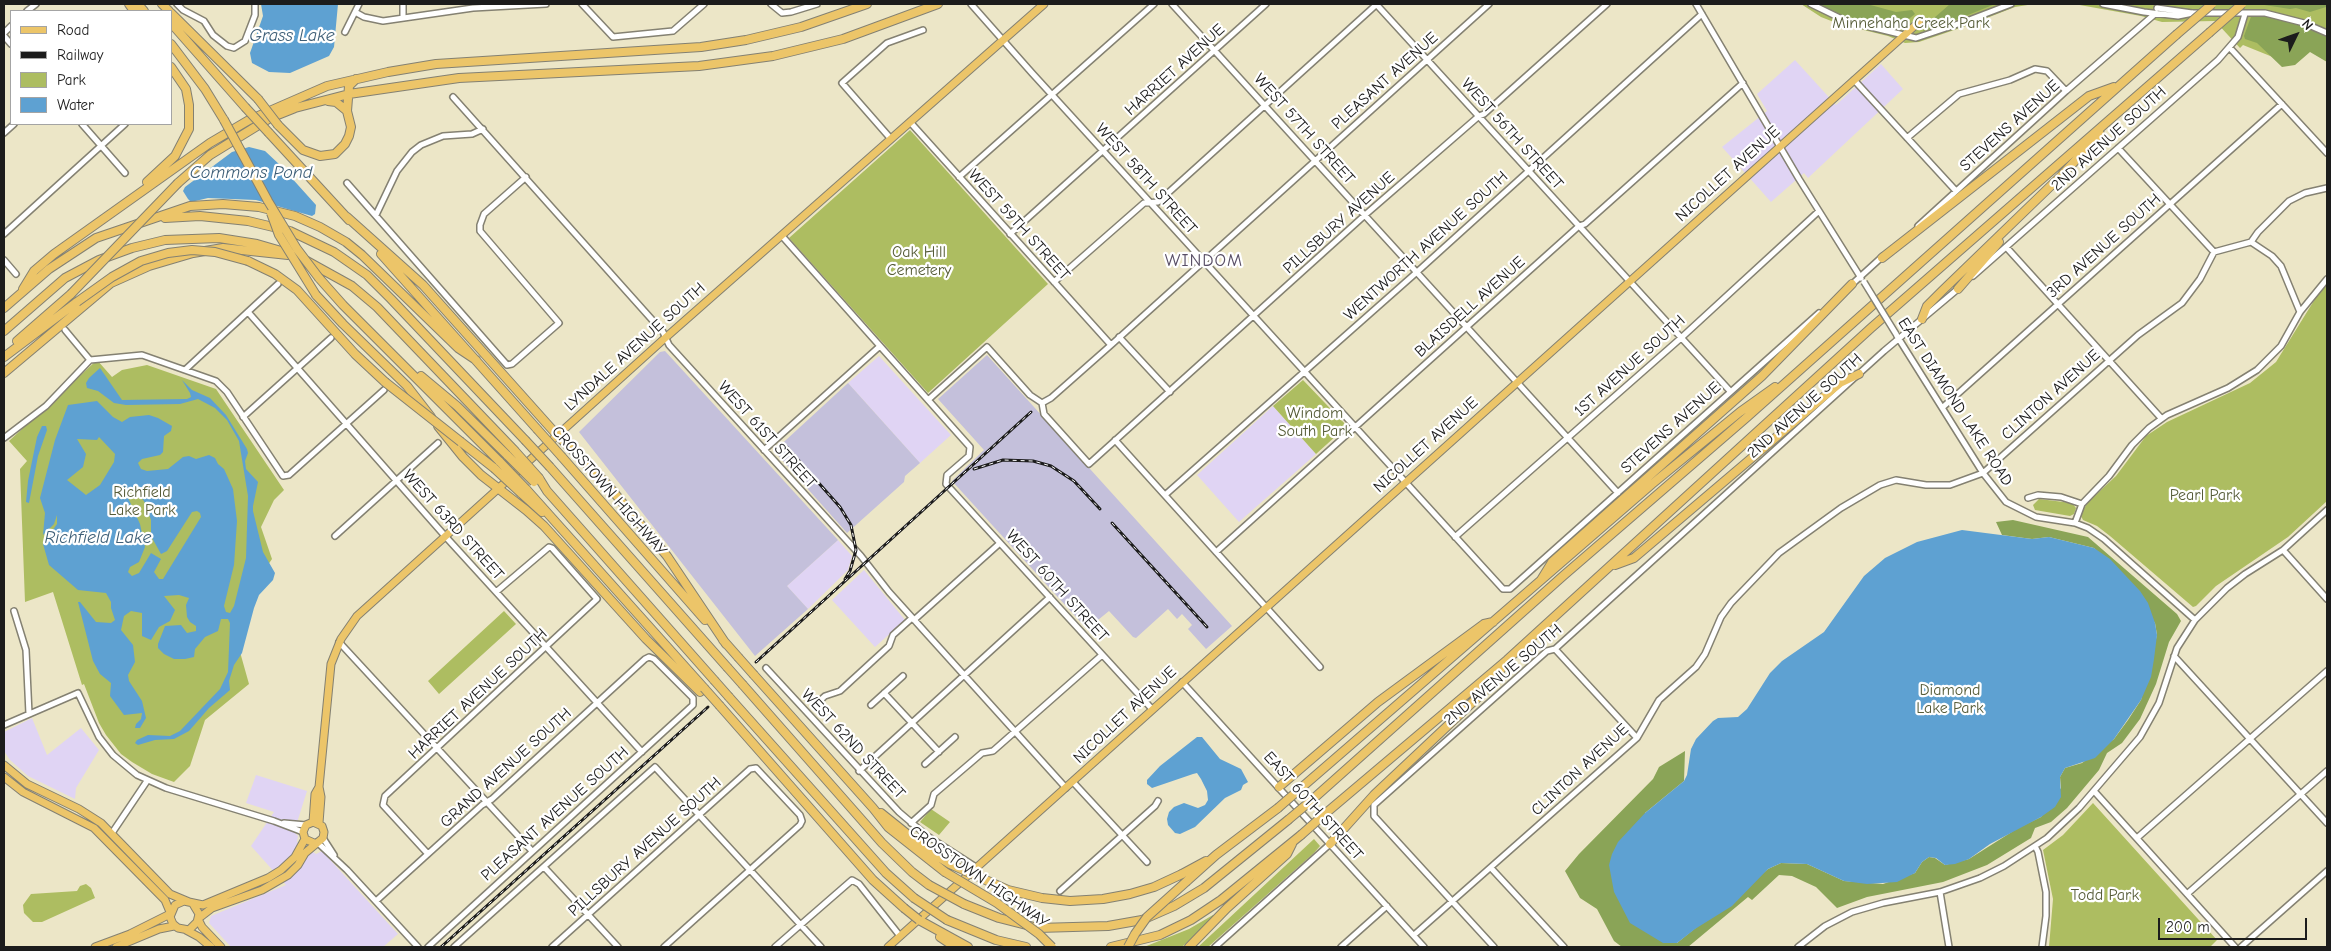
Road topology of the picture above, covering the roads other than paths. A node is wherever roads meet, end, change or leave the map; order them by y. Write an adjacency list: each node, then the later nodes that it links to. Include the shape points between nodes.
1 (177, 4): 2 (street, via 204,21 213,35 234,48 245,41 255,15)
2 (255, 4)
3 (359, 4): 30 (street)
4 (403, 4): 35 (street)
5 (546, 4): 27 (street)
6 (591, 4): 28 (street)
7 (704, 4): 28 (street, via 672,31 619,37 606,33)
8 (771, 4): 9 (street, via 782,13)
9 (817, 4)
10 (867, 4): 48 (highway, via 801,27 701,47 464,61)
11 (925, 4): 34 (highway)
12 (938, 4): 34 (highway)
13 (971, 4): 42 (street, WEST 58TH STREET)
14 (1044, 4): 42 (main road, LYNDALE AVENUE SOUTH)
15 (1154, 4): 54 (street)
16 (1172, 4): 45 (street, WEST 57TH STREET)
17 (1266, 4): 45 (street, HARRIET AVENUE)
18 (1377, 4): 46 (street, WEST 56TH STREET); 58 (street)
19 (1489, 4): 46 (street, PLEASANT AVENUE)
20 (1607, 4): 61 (street, PILLSBURY AVENUE)
21 (1696, 4): 32 (street, EAST DIAMOND LAKE ROAD)
22 (1811, 4): 41 (street, via 1846,21)
23 (2011, 4): 41 (street, via 1921,38)
24 (2103, 4): 29 (street)
25 (2212, 4): 51 (highway, bridge)
26 (2242, 4): 60 (highway, bridge)
27 (476, 6): 35 (street)
28 (584, 6)
29 (2157, 8): 33 (street, via 2193,14); 52 (street, STEVENS AVENUE)
30 (355, 12): 35 (street, via 374,20); 39 (street)
31 (172, 14): 59 (highway, bridge, via 258,99 303,150 320,156 342,148 350,136)
32 (1702, 14): 50 (street, EAST DIAMOND LAKE ROAD); 74 (street, WENTWORTH AVENUE SOUTH)
33 (2245, 14): 40 (street, via 2255,12 2279,16); 44 (street, 2ND AVENUE SOUTH)
34 (903, 17): 53 (highway, via 843,39 773,56 699,66 460,78)
35 (403, 18)
36 (1919, 22): 41 (main road, NICOLLET AVENUE)
37 (172, 24): 89 (highway, CROSSTOWN HIGHWAY, bridge)
38 (923, 30): 67 (street, via 887,43 842,83)
39 (345, 32)
40 (2327, 33)
41 (1903, 35): 49 (main road, NICOLLET AVENUE)
42 (1002, 40): 54 (street, WEST 58TH STREET); 62 (main road, LYNDALE AVENUE SOUTH)
43 (172, 45): 81 (highway, bridge, via 205,89)
44 (2230, 48): 57 (street); 70 (street, 2ND AVENUE SOUTH)
45 (1215, 51): 58 (street, WEST 57TH STREET); 71 (street, HARRIET AVENUE)
46 (1427, 60): 61 (street, WEST 56TH STREET); 73 (street, PLEASANT AVENUE)
47 (172, 68): 88 (highway, via 186,89 190,105 189,129 184,141 175,156)
48 (357, 78): 53 (highway, via 349,86); 88 (highway, via 307,93 249,120)
49 (1854, 80): 66 (street); 69 (main road, NICOLLET AVENUE)
50 (1743, 83): 69 (street, EAST DIAMOND LAKE ROAD); 91 (street, BLAISDELL AVENUE)
51 (2119, 85): 99 (highway, via 2089,96); 134 (highway)
52 (2066, 91): 66 (street, via 2047,71 2035,69 2010,80 1964,92 1950,100); 80 (street, STEVENS AVENUE)
53 (349, 94): 56 (highway); 59 (highway)
54 (1052, 95): 71 (street, WEST 58TH STREET); 76 (street)
55 (453, 97): 65 (street, WEST 61ST STREET)
56 (321, 101): 59 (highway, via 336,102); 129 (highway, bridge, via 294,108 247,131 210,155 178,183 71,294)
57 (2282, 104): 72 (street); 84 (street, 3RD AVENUE SOUTH)
58 (1265, 106): 73 (street, WEST 57TH STREET); 82 (street, via 1158,202)
59 (347, 111)
60 (2116, 115): 83 (highway); 175 (highway, via 1871,328)
61 (1479, 116): 74 (street, WEST 56TH STREET); 87 (street, PILLSBURY AVENUE)
62 (910, 122): 67 (main road, LYNDALE AVENUE SOUTH); 76 (street, WEST 59TH STREET)
63 (83, 125): 68 (street)
64 (124, 125): 68 (street)
65 (483, 129): 77 (street, WEST 61ST STREET); 86 (street, via 472,134 443,136 412,152 398,171)
66 (1907, 138): 80 (street)
67 (891, 139): 94 (main road, LYNDALE AVENUE SOUTH)
68 (101, 146): 75 (street); 92 (street)
69 (1780, 146): 85 (street, EAST DIAMOND LAKE ROAD); 106 (main road, NICOLLET AVENUE)
70 (2118, 148): 84 (street); 96 (street, 2ND AVENUE SOUTH)
71 (1104, 152): 82 (street, WEST 58TH STREET); 93 (street, HARRIET AVENUE)
72 (2327, 153)
73 (1316, 160): 87 (street, WEST 57TH STREET); 101 (street, PLEASANT AVENUE)
74 (1529, 171): 91 (street, WEST 56TH STREET); 102 (street, WENTWORTH AVENUE SOUTH)
75 (125, 173)
76 (959, 177): 93 (street, WEST 59TH STREET)
77 (526, 178): 86 (street, via 484,214 480,231 560,323 508,365); 125 (street, WEST 61ST STREET, via 663,332)
78 (348, 184): 86 (street)
79 (2327, 188): 95 (street, via 2289,201)
80 (1956, 191): 99 (street, STEVENS AVENUE)
81 (268, 201): 126 (highway, bridge, via 319,278); 161 (highway, bridge, via 279,235 316,295 407,386 463,457)
82 (1150, 202): 101 (street, WEST 58TH STREET); 107 (street)
83 (2035, 202): 111 (highway); 117 (highway, via 1927,306)
84 (2170, 204): 97 (street); 112 (street, 3RD AVENUE SOUTH)
85 (1819, 211): 105 (street, EAST DIAMOND LAKE ROAD); 124 (street, 1ST AVENUE SOUTH)
86 (376, 215)
87 (1366, 215): 102 (street, WEST 57TH STREET); 116 (street, PILLSBURY AVENUE)
88 (105, 216): 110 (highway, via 34,271)
89 (347, 217): 132 (highway, CROSSTOWN HIGHWAY); 151 (highway, via 423,285)
90 (150, 220): 110 (highway, via 96,238); 132 (highway, via 190,206 223,204 258,207 320,227 362,255 458,348); 134 (highway, bridge, via 200,216 248,221 290,231 334,252 366,275 550,467 882,843 912,872 964,904 999,918 1038,928 1108,926 1142,920 1204,888 1313,799)
91 (1579, 226): 106 (street, WEST 56TH STREET); 118 (street, BLAISDELL AVENUE)
92 (4, 234)
93 (1010, 234): 107 (street, WEST 59TH STREET)
94 (782, 236): 125 (main road, LYNDALE AVENUE SOUTH); 128 (street)
95 (2251, 242): 97 (street); 115 (street, via 2281,266)
96 (2007, 248): 111 (street, 2ND AVENUE SOUTH); 112 (street)
97 (2214, 252): 133 (street, CLINTON AVENUE, via 2200,280 2182,303)
98 (295, 256): 120 (highway, via 257,244 219,238 165,240 140,246 99,260 65,278); 138 (highway, via 223,248 149,266 111,282); 157 (highway, via 352,286 377,307)
99 (1882, 258): 105 (street, STEVENS AVENUE)
100 (4, 260): 103 (street)
101 (1204, 260): 116 (street, WEST 58TH STREET); 122 (street, PLEASANT AVENUE)
102 (1417, 272): 118 (street, WEST 57TH STREET); 137 (street, WENTWORTH AVENUE SOUTH)
103 (16, 274)
104 (2327, 279): 115 (street)
105 (1862, 280): 109 (street, STEVENS AVENUE); 121 (street, EAST DIAMOND LAKE ROAD, bridge)
106 (1630, 281): 124 (street, WEST 56TH STREET); 140 (main road, NICOLLET AVENUE)
107 (1054, 282): 127 (street, WEST 59TH STREET)
108 (278, 284): 114 (street)
109 (1852, 284): 142 (street, STEVENS AVENUE); 176 (highway, via 1762,376 1552,562)
110 (23, 289): 113 (highway)
111 (1958, 289): 117 (street, 2ND AVENUE SOUTH)
112 (2058, 304): 133 (street); 146 (street, 3RD AVENUE SOUTH)
113 (4, 308)
114 (248, 312): 135 (street, WEST 63RD STREET); 136 (street)
115 (2300, 312): 148 (street, via 2281,346 2257,370 2228,388)
116 (1254, 316): 137 (street, WEST 58TH STREET); 143 (street, PILLSBURY AVENUE)
117 (1922, 319): 121 (street, 2ND AVENUE SOUTH)
118 (1467, 326): 140 (street, WEST 57TH STREET); 150 (street, BLAISDELL AVENUE)
119 (64, 330): 131 (street)
120 (4, 331)
121 (1897, 336): 139 (street, 2ND AVENUE SOUTH); 146 (street, EAST DIAMOND LAKE ROAD)
122 (1119, 337): 127 (street, PLEASANT AVENUE); 143 (street)
123 (331, 338): 135 (street)
124 (1681, 338): 142 (street, WEST 56TH STREET); 153 (street, 1ST AVENUE SOUTH)
125 (664, 339): 151 (main road, LYNDALE AVENUE SOUTH); 156 (street, WEST 61ST STREET)
126 (385, 345): 157 (highway); 162 (highway, bridge, via 500,462)
127 (1111, 345): 145 (street)
128 (880, 346): 144 (street); 156 (street)
129 (4, 353)
130 (4, 357): 141 (highway, bridge, via 126,269 168,253 192,250 248,261 275,274 297,290)
131 (90, 360): 136 (street, via 142,355); 152 (street, via 46,406)
132 (476, 360): 187 (highway, CROSSTOWN HIGHWAY, bridge)
133 (2109, 360): 148 (street); 158 (street, CLINTON AVENUE)
134 (1804, 365): 176 (highway, via 1733,418)
135 (298, 368): 147 (street); 149 (street, WEST 63RD STREET)
136 (186, 369): 147 (street, via 222,384)
137 (1304, 371): 150 (street, WEST 58TH STREET); 164 (street, WENTWORTH AVENUE SOUTH)
138 (4, 373)
139 (1859, 374): 175 (highway, via 1840,383 1634,558); 189 (street, 2ND AVENUE SOUTH)
140 (1518, 381): 153 (street, WEST 57TH STREET); 160 (main road, NICOLLET AVENUE)
141 (384, 386): 149 (street); 162 (highway, bridge)
142 (1730, 391): 163 (street, STEVENS AVENUE)
143 (1170, 392): 154 (street, PILLSBURY AVENUE)
144 (928, 400): 145 (street, via 987,347 1030,395); 172 (street, WEST 60TH STREET, via 970,447 969,456 945,479 946,484)
145 (1042, 403): 154 (street, PILLSBURY AVENUE, via 1044,414 1089,464)
146 (1943, 407): 158 (street, EAST DIAMOND LAKE ROAD)
147 (243, 417): 149 (street, via 284,476)
148 (2162, 418): 166 (street, via 2140,436)
149 (346, 424): 159 (street, WEST 63RD STREET)
150 (1355, 427): 160 (street, WEST 58TH STREET); 174 (street, BLAISDELL AVENUE)
151 (557, 435): 161 (main road, LYNDALE AVENUE SOUTH); 187 (highway, via 606,483 666,556)
152 (4, 438)
153 (1568, 438): 163 (street, WEST 57TH STREET); 171 (street, 1ST AVENUE SOUTH)
154 (1115, 440): 164 (street)
155 (438, 443): 159 (street)
156 (764, 450): 183 (street, WEST 61ST STREET, via 867,562)
157 (511, 453): 286 (highway, bridge, via 886,873 914,898 947,920 996,940)
158 (1983, 473): 168 (street, EAST DIAMOND LAKE ROAD, via 2015,508 2036,516); 211 (street, CLINTON AVENUE, via 1950,485 1896,480 1880,485 1841,508 1780,553 1731,603 1701,660 1659,700)
159 (396, 480): 169 (street); 170 (street, WEST 63RD STREET)
160 (1405, 482): 171 (street, WEST 58TH STREET); 181 (main road, NICOLLET AVENUE)
161 (499, 488): 170 (main road, LYNDALE AVENUE SOUTH); 200 (highway, via 544,526 646,639)
162 (524, 491): 200 (highway, via 563,529)
163 (1618, 492): 177 (street, STEVENS AVENUE)
164 (1165, 495): 174 (street)
165 (2028, 498): 166 (street, via 2038,495 2061,497)
166 (2082, 504): 168 (street)
167 (2327, 510): 173 (street)
168 (2075, 523): 184 (street, EAST DIAMOND LAKE ROAD, via 2104,539)
169 (335, 536)
170 (445, 536): 178 (street, WEST 63RD STREET); 186 (main road, LYNDALE AVENUE SOUTH, via 365,608)
171 (1455, 537): 177 (street, WEST 58TH STREET, via 1500,588)
172 (1000, 543): 179 (street, WEST 60TH STREET); 183 (street)
173 (2283, 550): 180 (street); 184 (street, via 2244,574)
174 (1216, 552): 181 (street)
175 (1610, 566): 193 (highway)
176 (1540, 582): 185 (highway)
177 (1506, 590)
178 (496, 592): 188 (street, WEST 63RD STREET); 188 (street, HARRIET AVENUE SOUTH, via 549,546 552,548 597,599)
179 (1050, 597): 190 (street, WEST 60TH STREET); 198 (street)
180 (2327, 599)
181 (1266, 607): 194 (street); 199 (main road, NICOLLET AVENUE)
182 (14, 611): 206 (street, via 26,650)
183 (913, 619): 198 (street, WEST 61ST STREET); 203 (street, via 840,691 825,696)
184 (2196, 620): 191 (street, via 2180,641)
185 (1495, 621): 223 (highway, via 1484,624 1378,702); 243 (highway, bridge, via 1278,808)
186 (339, 642): 213 (street); 233 (main road, LYNDALE AVENUE SOUTH, via 328,678 319,787 321,797)
187 (726, 644): 229 (highway, CROSSTOWN HIGHWAY, bridge)
188 (546, 648): 202 (street, WEST 63RD STREET); 213 (street, HARRIET AVENUE SOUTH)
189 (1555, 649): 211 (street); 256 (street, 2ND AVENUE SOUTH, via 1539,657 1374,805 1374,816)
190 (1102, 655): 205 (street, WEST 60TH STREET); 209 (street)
191 (2174, 656): 212 (street); 225 (street, via 2159,703 2140,737)
192 (654, 659): 202 (street, GRAND AVENUE SOUTH, via 644,660); 214 (street, PLEASANT AVENUE SOUTH, via 694,698 694,705)
193 (1506, 660): 238 (highway, bridge); 239 (highway, via 1492,684 1374,796)
194 (1320, 667)
195 (766, 668): 218 (street, WEST 62ND STREET)
196 (2327, 671): 212 (street)
197 (903, 676): 201 (street)
198 (965, 676): 207 (street); 209 (street, WEST 61ST STREET)
199 (1182, 682): 205 (main road, NICOLLET AVENUE); 223 (street, EAST 60TH STREET)
200 (702, 690): 265 (highway, bridge, via 873,880)
201 (884, 692): 204 (street); 207 (street)
202 (597, 703): 214 (street, WEST 63RD STREET); 228 (street, GRAND AVENUE SOUTH)
203 (815, 705)
204 (871, 705)
205 (1152, 709): 222 (main road, NICOLLET AVENUE)
206 (29, 714): 208 (street); 221 (street, via 78,693 94,729 106,746 124,766)
207 (912, 723): 215 (street); 218 (street)
208 (4, 725)
209 (1016, 732): 224 (street, WEST 61ST STREET); 231 (street, via 993,751 982,752 934,794 931,805)
210 (955, 737): 215 (street)
211 (1636, 738): 247 (street, CLINTON AVENUE)
212 (2250, 739): 226 (street); 236 (street)
213 (437, 748): 228 (street); 242 (street, HARRIET AVENUE SOUTH, via 382,802)
214 (642, 752): 241 (street, PLEASANT AVENUE SOUTH)
215 (939, 752): 216 (street)
216 (925, 764)
217 (4, 765): 234 (main road, via 27,784 79,809)
218 (860, 771): 231 (street, WEST 62ND STREET)
219 (2327, 771): 226 (street)
220 (4, 777): 259 (main road, via 23,792 94,828 165,900)
221 (147, 781): 233 (street, via 274,821); 234 (street)
222 (1073, 782): 224 (main road, NICOLLET AVENUE); 235 (street)
223 (1279, 787): 239 (street, EAST 60TH STREET)
224 (1066, 788): 246 (main road, NICOLLET AVENUE)
225 (2094, 791): 236 (street); 240 (street, via 2064,823)
226 (2301, 794): 232 (street); 254 (street)
227 (1158, 801): 235 (street)
228 (487, 803): 241 (street); 242 (street, GRAND AVENUE SOUTH)
229 (874, 808): 243 (highway, bridge, via 950,864 1008,890 1042,898 1070,901 1130,894 1154,887); 287 (highway, CROSSTOWN HIGHWAY, bridge, via 904,841 945,872 997,903)
230 (700, 815): 245 (street, PLEASANT AVENUE SOUTH, via 655,767); 248 (street); 248 (street, PILLSBURY AVENUE SOUTH, via 750,769 756,768 800,815 802,821); 260 (street, PILLSBURY AVENUE SOUTH)
231 (911, 823): 246 (street, WEST 62ND STREET)
232 (2327, 823)
233 (309, 828): 237 (main road); 237 (main road, LYNDALE AVENUE SOUTH, via 323,828); 257 (main road, LYNDALE AVENUE SOUTH, via 295,858 278,872 202,905)
234 (112, 833): 257 (main road, via 170,894)
235 (1122, 836): 244 (street); 250 (street)
236 (2137, 838): 254 (street)
237 (318, 841): 255 (street); 261 (main road, via 279,882 212,908)
238 (1293, 842): 288 (highway, via 1191,920 1160,935); 290 (highway, via 1287,854)
239 (1330, 844): 258 (street, EAST 60TH STREET); 269 (street)
240 (2035, 846): 253 (street, via 1980,878); 297 (street, via 2046,892)
241 (532, 851): 276 (street, PLEASANT AVENUE SOUTH)
242 (428, 854): 255 (street, GRAND AVENUE SOUTH)
243 (1216, 855): 289 (highway, bridge, via 1147,917)
244 (1147, 862)
245 (544, 867): 260 (street); 277 (street, PLEASANT AVENUE SOUTH)
246 (976, 867): 266 (main road, NICOLLET AVENUE)
247 (1491, 868): 256 (street, CLINTON AVENUE); 294 (street)
248 (750, 870): 262 (street); 280 (street)
249 (2327, 871): 299 (street)
250 (1073, 879): 251 (street); 252 (street)
251 (1075, 886)
252 (1060, 891)
253 (1940, 892): 295 (street, via 1852,912 1825,926); 296 (street)
254 (2187, 894): 298 (street)
255 (376, 901): 275 (street)
256 (1453, 901): 267 (street, CLINTON AVENUE); 293 (street)
257 (191, 903): 259 (main road, via 179,902); 261 (main road, via 198,910)
258 (1387, 906): 267 (street, EAST 60TH STREET); 291 (street)
259 (170, 913): 263 (main road); 268 (main road)
260 (588, 915): 278 (street, PILLSBURY AVENUE SOUTH); 279 (street)
261 (199, 918): 264 (main road, via 194,927); 274 (main road, via 202,927)
262 (800, 924): 266 (street, via 852,880 859,884); 281 (street); 282 (street)
263 (174, 926): 264 (main road); 272 (main road)
264 (186, 930): 273 (main road)
265 (933, 930): 284 (highway); 285 (highway)
266 (900, 936): 283 (main road, NICOLLET AVENUE)
267 (1414, 936): 292 (street, EAST 60TH STREET)
268 (122, 937): 270 (main road); 271 (main road)
269 (1219, 946)
270 (95, 947)
271 (106, 947)
272 (116, 947)
273 (211, 947)
274 (221, 947)
275 (418, 947)
276 (428, 947)
277 (454, 947)
278 (552, 947)
279 (618, 947)
280 (664, 947)
281 (775, 947)
282 (821, 947)
283 (888, 947)
284 (955, 947)
285 (968, 947)
286 (1026, 947)
287 (1052, 947)
288 (1111, 947)
289 (1128, 947)
290 (1188, 947)
291 (1341, 947)
292 (1424, 947)
293 (1494, 947)
294 (1564, 947)
295 (1798, 947)
296 (1949, 947)
297 (2042, 947)
298 (2236, 947)
299 (2241, 947)

